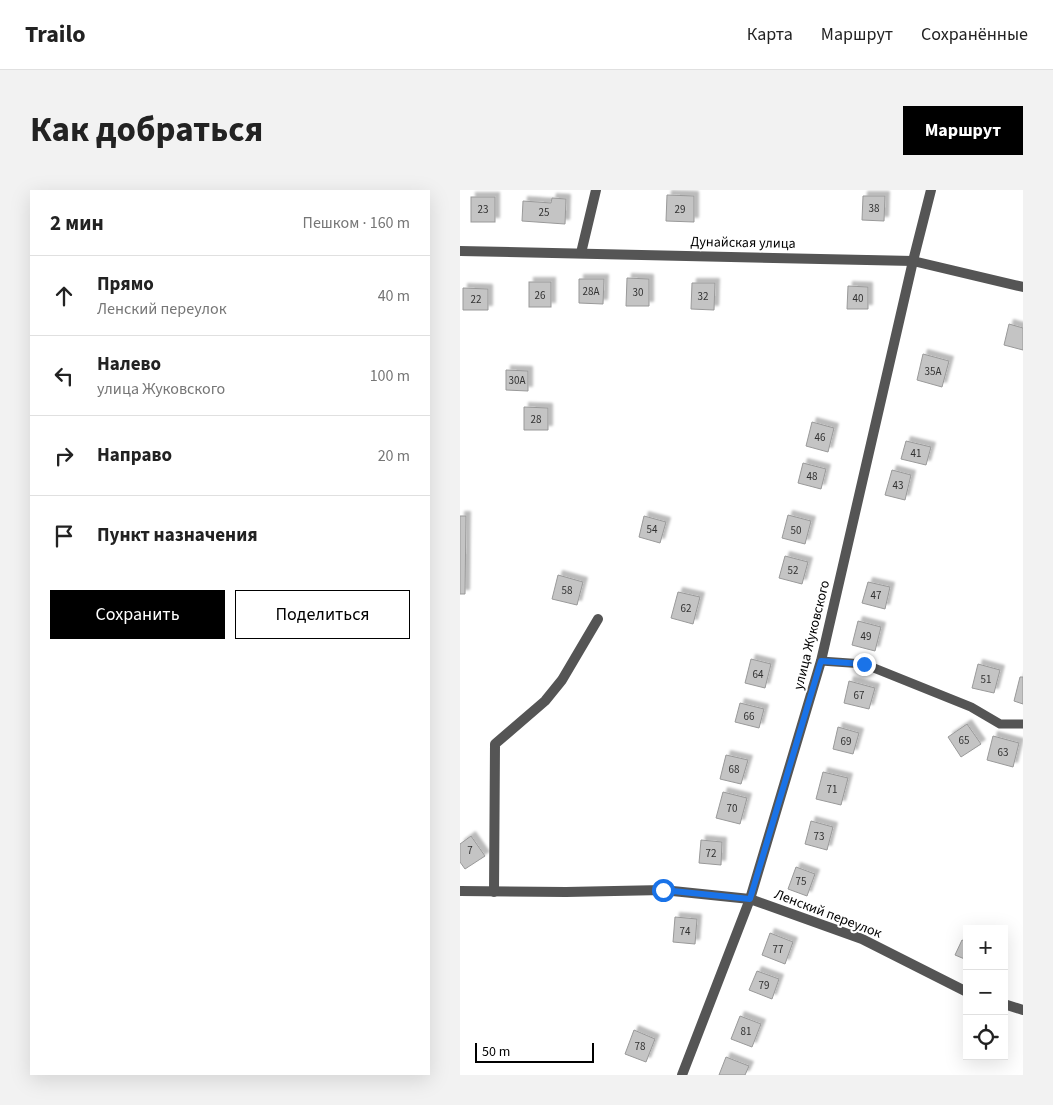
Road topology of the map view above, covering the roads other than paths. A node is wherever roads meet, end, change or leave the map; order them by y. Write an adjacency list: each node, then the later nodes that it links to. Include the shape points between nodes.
1 (596, 190): 4 (street)
2 (930, 190): 5 (street, улица Жуковского)
3 (460, 251): 4 (street, Дунайская улица)
4 (581, 253): 5 (street, Дунайская улица)
5 (913, 261): 6 (street, Дунайская улица); 8 (street, улица Жуковского)
6 (1023, 287)
7 (598, 619): 11 (street, via 562,680 545,701 495,744)
8 (821, 661): 9 (lane, via 864,664 971,707 1000,724); 12 (street, улица Жуковского)
9 (1023, 724)
10 (460, 892): 11 (street, Ленский переулок)
11 (494, 892): 12 (street, Ленский переулок, via 663,890)
12 (750, 899): 13 (street, Ленский переулок, via 862,939); 16 (street, улица Жуковского)
13 (963, 990)
14 (1008, 1005): 15 (street)
15 (1023, 1010)
16 (682, 1075)

